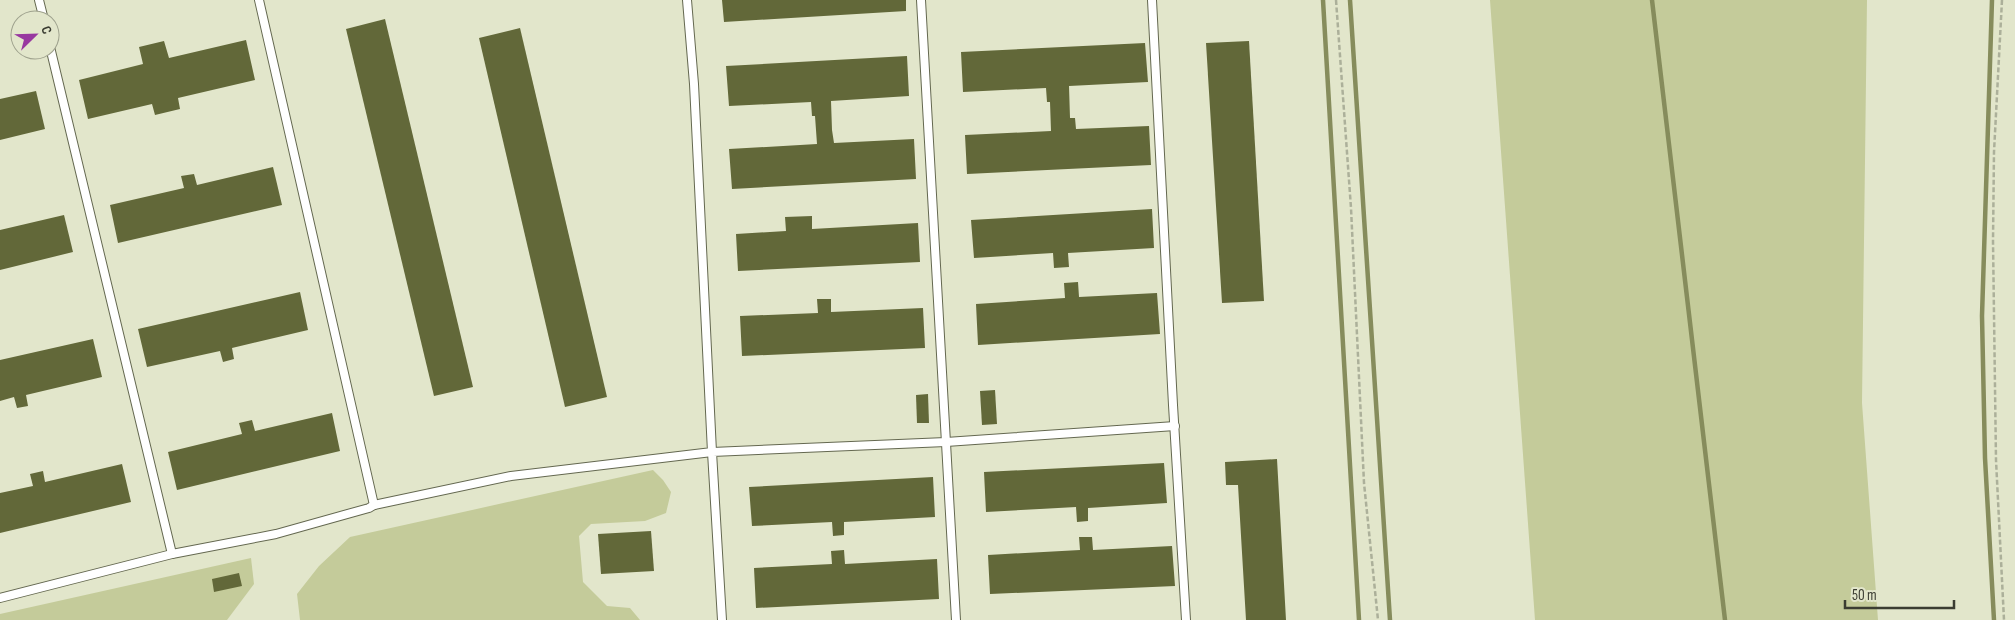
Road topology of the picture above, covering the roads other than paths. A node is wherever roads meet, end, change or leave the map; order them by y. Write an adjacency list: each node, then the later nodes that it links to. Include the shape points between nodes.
1 (258, 0): 9 (lane)
2 (687, 0): 8 (lane)
3 (921, 0): 7 (lane)
4 (1152, 0): 6 (lane)
5 (53, 60): 10 (lane)
6 (1175, 426): 7 (lane); 14 (lane)
7 (946, 442): 8 (lane); 13 (lane)
8 (712, 452): 9 (lane, via 511,476); 12 (lane)
9 (374, 505): 10 (lane, via 276,534)
10 (172, 554): 11 (lane)
11 (0, 598)
12 (722, 620)
13 (956, 620)
14 (1186, 620)

